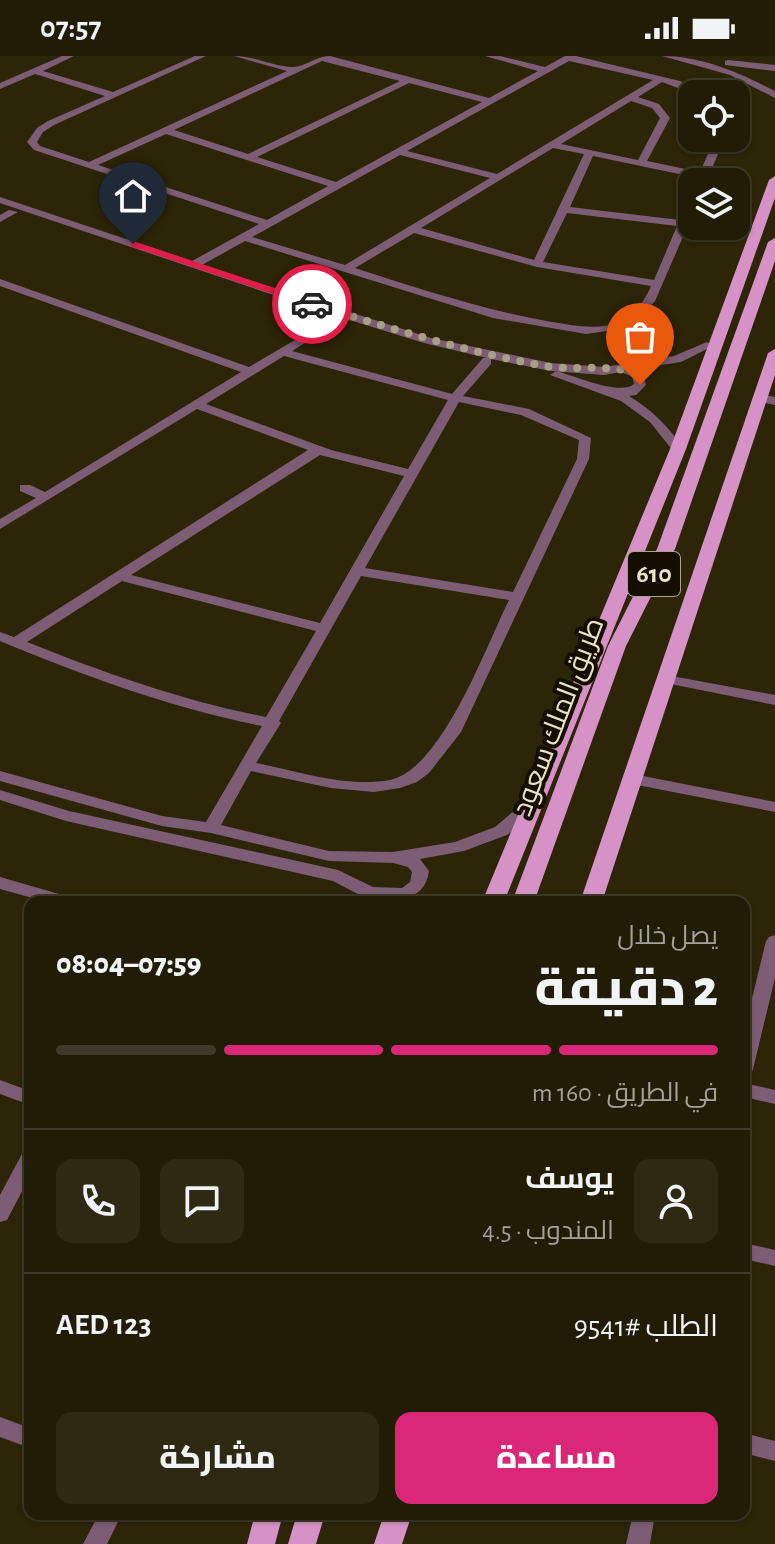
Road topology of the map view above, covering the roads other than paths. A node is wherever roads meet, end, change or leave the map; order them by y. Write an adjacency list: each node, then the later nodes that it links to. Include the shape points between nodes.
1 (51, 56): 15 (street)
2 (70, 56): 13 (street)
3 (202, 56): 20 (street)
4 (238, 56): 11 (street)
5 (489, 56): 12 (street)
6 (666, 56): 14 (street)
7 (691, 56): 10 (street)
8 (323, 57): 11 (street); 17 (street)
9 (570, 57): 12 (street); 16 (street)
10 (771, 68): 14 (street, via 766,77)
11 (295, 70): 24 (street)
12 (546, 70): 23 (street)
13 (33, 71): 19 (street); 20 (street)
14 (740, 76): 21 (street)
15 (0, 78)
16 (661, 79): 18 (street); 22 (street)
17 (408, 80): 23 (street); 28 (street)
18 (678, 85)
19 (0, 86)
20 (113, 95): 30 (street, via 51,123 32,142)
21 (775, 95)
22 (631, 98): 25 (street); 29 (street, via 654,104 665,118)
23 (491, 101): 26 (street)
24 (167, 131): 28 (street); 30 (street)
25 (553, 145): 27 (street); 32 (street)
26 (399, 152): 32 (street); 34 (street)
27 (590, 153): 29 (street); 37 (street)
28 (249, 157): 34 (street)
29 (641, 164): 31 (street)
30 (90, 165): 40 (street)
31 (678, 173)
32 (499, 177): 41 (street)
33 (775, 180): 61 (main road)
34 (337, 186): 40 (street)
35 (0, 200): 46 (street)
36 (3, 209): 38 (street); 50 (street)
37 (563, 209): 39 (street); 45 (street)
38 (0, 219)
39 (678, 223)
40 (268, 224): 43 (street)
41 (413, 229): 45 (street); 47 (street)
42 (678, 236): 49 (street)
43 (243, 237): 46 (street); 47 (street)
44 (775, 242): 89 (main road, طريق الملك سعود / 610, via 666,549 617,646)
45 (537, 264): 49 (street)
46 (193, 265): 55 (street, via 428,341 551,367)
47 (346, 269): 49 (street, via 497,316 586,331 617,327 636,316)
48 (0, 282): 56 (street)
49 (657, 284)
50 (336, 319): 52 (street); 54 (street)
51 (707, 346): 55 (street, via 677,359)
52 (284, 352): 56 (street); 58 (street)
53 (775, 353): 59 (main road, 610)
54 (487, 361): 57 (street); 58 (street)
55 (622, 368): 57 (street, via 641,379 632,392)
56 (251, 372): 60 (street)
57 (619, 393): 61 (street, via 648,411)
58 (455, 398): 63 (street); 69 (street, via 535,415 585,438 583,459)
59 (767, 400): 73 (main road, 610)
60 (197, 405): 62 (street); 65 (street)
61 (678, 449): 80 (main road)
62 (318, 450): 63 (street); 68 (street)
63 (412, 474): 67 (street)
64 (25, 488): 65 (street)
65 (45, 497): 66 (street)
66 (0, 525)
67 (358, 571): 69 (street); 70 (street)
68 (120, 576): 70 (street); 72 (street)
69 (517, 597): 76 (street, via 453,732 410,779 343,786)
70 (326, 629): 75 (street)
71 (0, 636): 72 (street)
72 (16, 642): 75 (street, via 109,680)
73 (666, 679): 74 (street); 78 (main road, 610)
74 (775, 700)
75 (273, 723): 76 (street)
76 (249, 766): 82 (street)
77 (0, 776): 82 (street, via 162,821)
78 (633, 779): 81 (street); 90 (main road, 610)
79 (0, 795): 85 (street, via 66,816 338,876)
80 (529, 807): 83 (street, via 501,831 458,847); 88 (main road)
81 (775, 807)
82 (211, 828): 83 (street, via 329,856)
83 (393, 858): 85 (street, via 413,862 421,880 413,891 395,896)
84 (1, 884): 86 (street)
85 (370, 891): 87 (street)
86 (45, 896)
87 (378, 896)
88 (495, 896)
89 (525, 896)
90 (593, 896)
91 (775, 941): 92 (street)
92 (750, 1044)
93 (0, 1087): 95 (street)
94 (750, 1091): 96 (street)
95 (24, 1096)
96 (775, 1097)
97 (24, 1167): 98 (street)
98 (3, 1203)
99 (750, 1252): 100 (street)
100 (775, 1258)
101 (0, 1427): 102 (street)
102 (24, 1436)
103 (750, 1445): 104 (street)
104 (775, 1451)
105 (108, 1520): 111 (street)
106 (259, 1520): 112 (street)
107 (267, 1520): 113 (main road)
108 (309, 1520): 114 (main road)
109 (396, 1520): 115 (main road)
110 (643, 1520): 116 (street)
111 (95, 1544)
112 (249, 1544)
113 (261, 1544)
114 (302, 1544)
115 (388, 1544)
116 (638, 1544)

